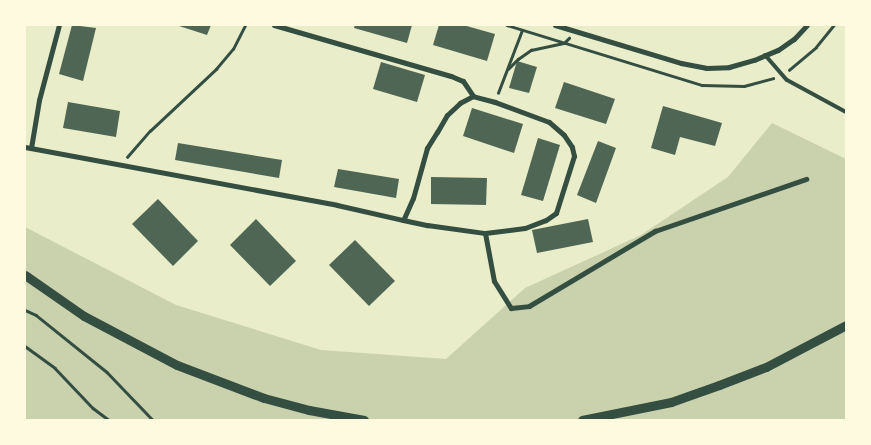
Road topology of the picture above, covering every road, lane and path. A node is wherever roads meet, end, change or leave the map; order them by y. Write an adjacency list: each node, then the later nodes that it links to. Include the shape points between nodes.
1 (59, 25): 14 (street)
2 (245, 25): 15 (path, via 233,49 216,69 150,131)
3 (274, 25): 11 (street, via 451,76 463,81)
4 (554, 25): 8 (street)
5 (580, 25): 8 (street)
6 (808, 25): 9 (street, via 794,39)
7 (522, 30): 10 (path)
8 (576, 31): 9 (street, via 706,68 729,67); 10 (path, via 564,43 531,50)
9 (765, 56): 13 (lane, via 787,80)
10 (508, 69): 12 (path)
11 (473, 96): 12 (street); 17 (street, via 447,115 427,148 413,198)
12 (494, 102): 18 (street, via 549,122 564,135 574,156 556,213 525,228)
13 (846, 112)
14 (28, 148): 15 (street)
15 (122, 165): 17 (street)
16 (806, 179): 18 (street, via 655,231 529,306 511,308 494,281)
17 (403, 220): 18 (street, via 468,233)
18 (485, 233)
19 (25, 275): 25 (street, via 84,316 177,365 264,398)
20 (25, 310): 24 (path, via 36,315 107,372)
21 (846, 325): 26 (street, via 766,366 711,388 671,402)
22 (25, 346): 23 (path, via 55,368)
23 (109, 420)
24 (153, 420)
25 (364, 420)
26 (582, 420)

